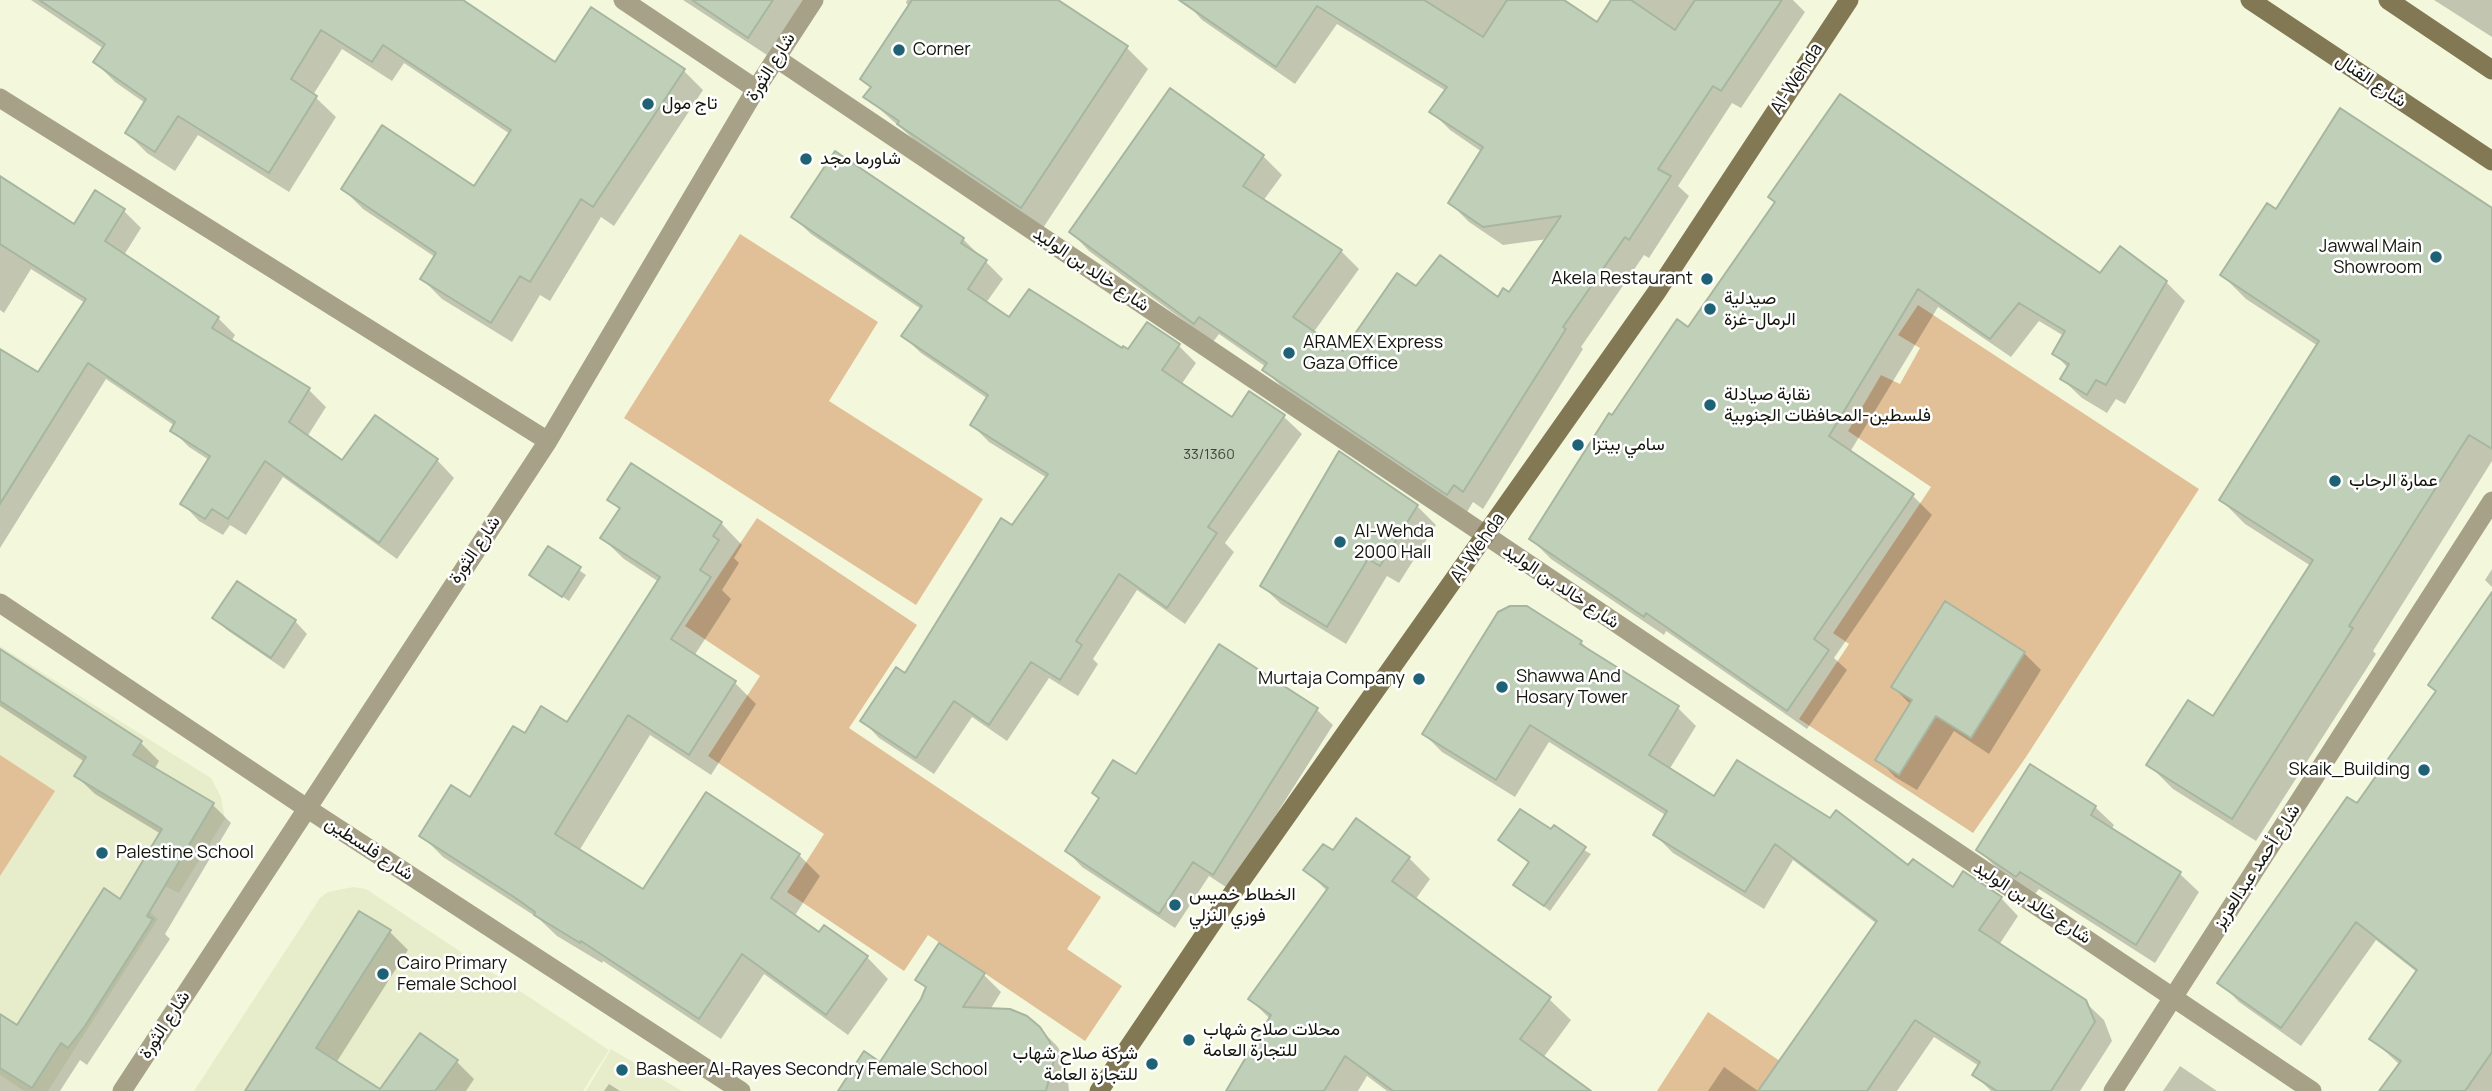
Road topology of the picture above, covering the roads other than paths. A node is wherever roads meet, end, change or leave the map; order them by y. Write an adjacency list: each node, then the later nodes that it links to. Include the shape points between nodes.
1 (623, 0): 8 (street)
2 (814, 0): 6 (street, شارع الثورة)
3 (1849, 0): 13 (main road, Al-Wehda, via 1656,293)
4 (2250, 0): 10 (main road, شارع القنال)
5 (2388, 0): 7 (main road)
6 (776, 58): 8 (street, شارع الثورة); 13 (street, شارع خالد بن الوليد)
7 (2492, 70)
8 (756, 89): 11 (street, شارع الثورة)
9 (0, 99): 11 (street)
10 (2492, 161)
11 (548, 441): 15 (street, شارع الثورة)
12 (2492, 501): 16 (street, شارع أحمد عبدالعزيز)
13 (1486, 536): 16 (street, شارع خالد بن الوليد); 19 (main road, Al-Wehda, via 1234,891)
14 (0, 603): 15 (street, شارع فلسطين)
15 (305, 807): 17 (street, شارع الثورة); 18 (street, شارع فلسطين)
16 (2174, 997): 20 (street, شارع أحمد عبدالعزيز); 21 (street, شارع خالد بن الوليد)
17 (122, 1091)
18 (741, 1091)
19 (1099, 1091)
20 (2113, 1091)
21 (2312, 1091)

